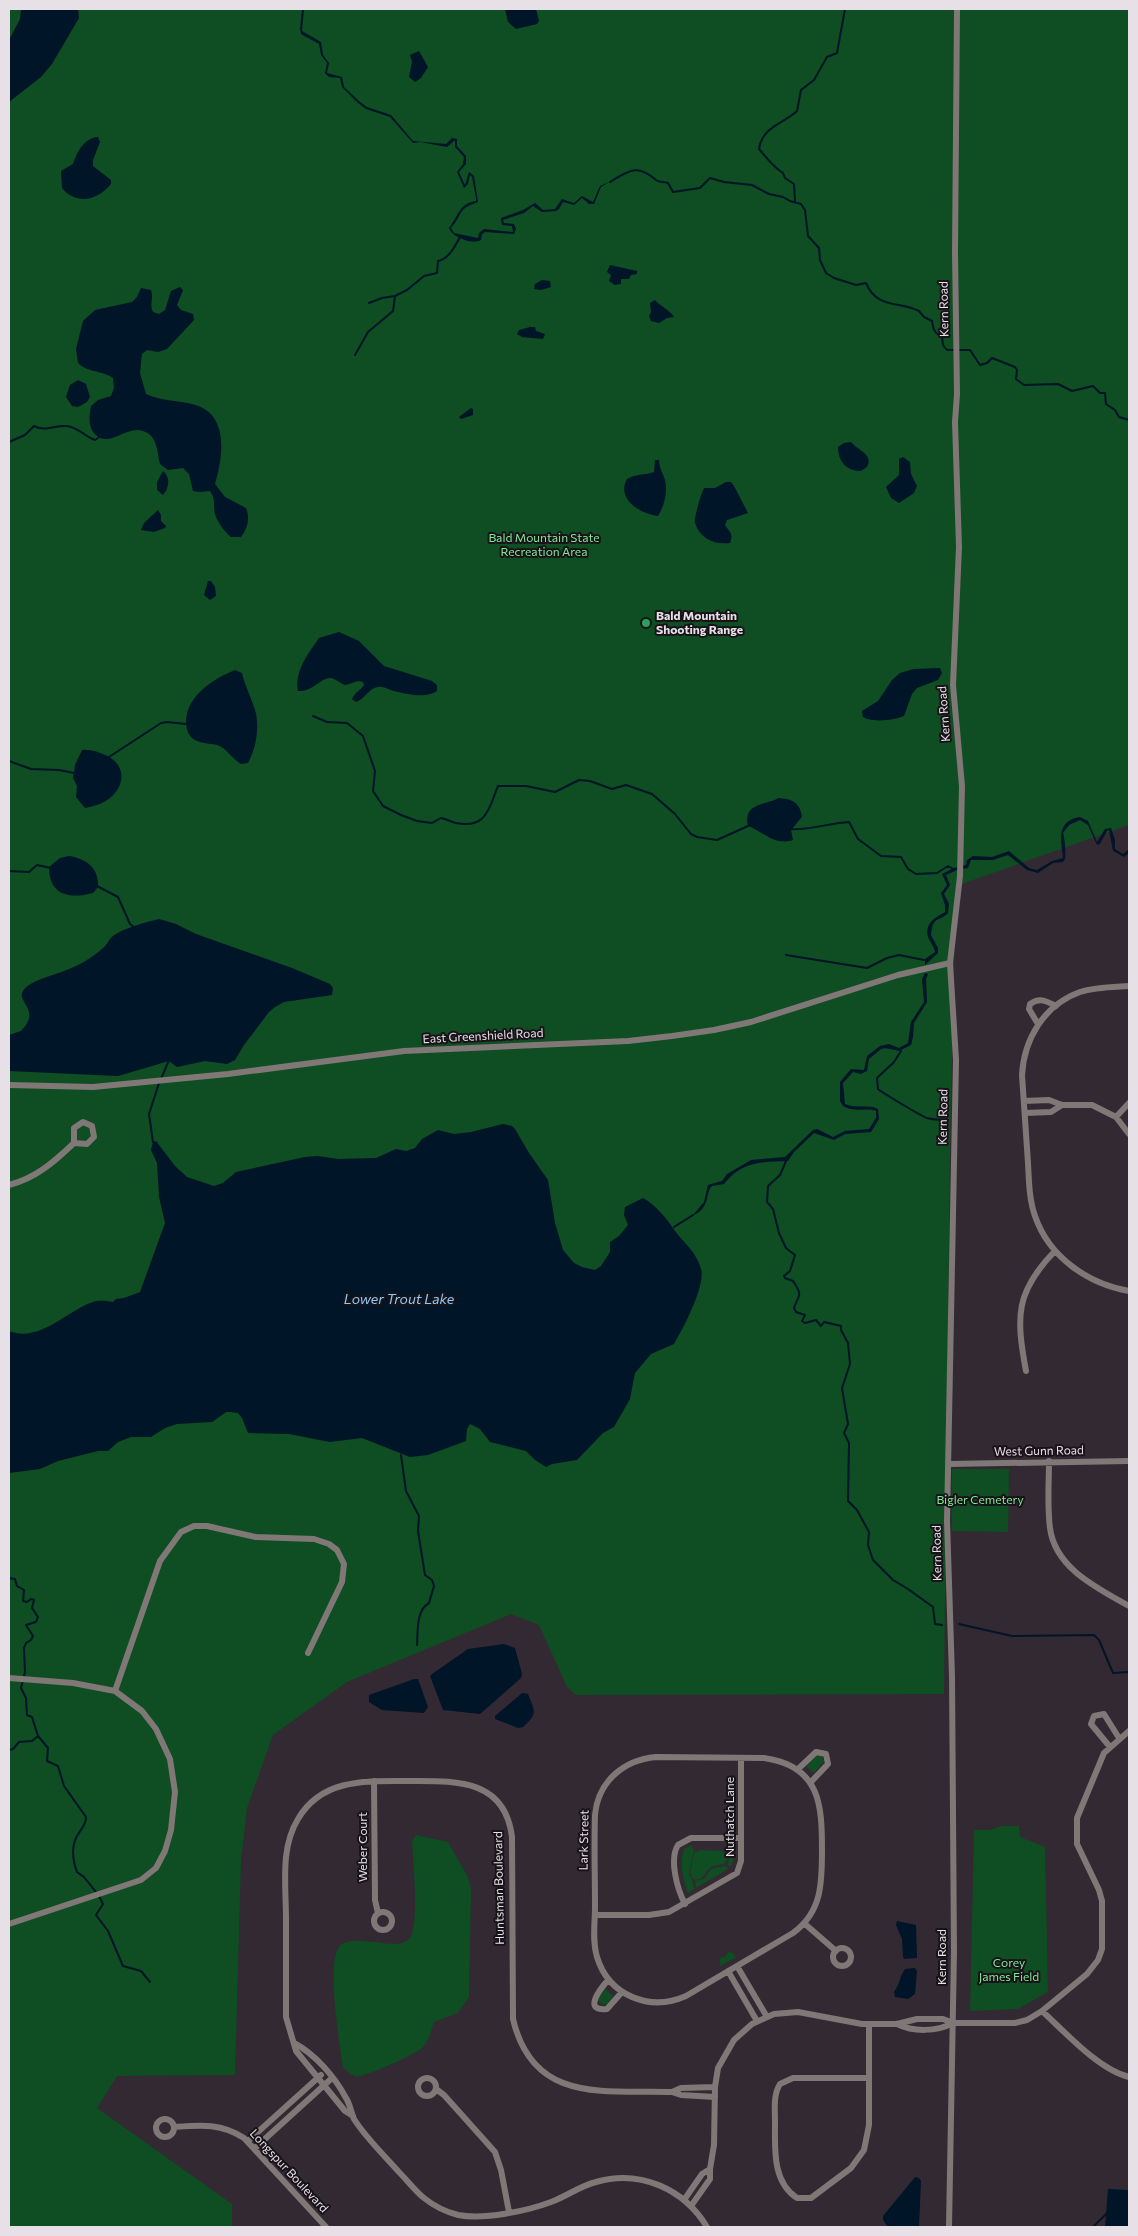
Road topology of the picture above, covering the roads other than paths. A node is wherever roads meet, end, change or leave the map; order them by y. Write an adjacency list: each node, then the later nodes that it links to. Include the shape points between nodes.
1 (957, 9): 2 (street, Kern Road, via 954,252 959,546 953,685 962,786 960,876)
2 (950, 964): 6 (street, East Greenshield Road, via 898,975 751,1022 672,1036 628,1041 404,1051 228,1074 93,1087); 20 (street, Kern Road, via 956,1060)
3 (1129, 986): 4 (street, via 1081,992)
4 (1056, 1006): 5 (street); 5 (street, via 1043,1000 1030,1004 1029,1009)
5 (1038, 1024): 7 (street, via 1023,1060)
6 (9, 1085)
7 (1024, 1101): 9 (street, via 1049,1100); 10 (street)
8 (1129, 1103): 11 (street)
9 (1062, 1105): 10 (street, via 1051,1112); 11 (street, via 1092,1105)
10 (1025, 1113): 15 (street, via 1031,1198 1042,1232)
11 (1116, 1117): 12 (street)
12 (1129, 1133)
13 (74, 1143): 14 (street, via 46,1169)
14 (9, 1185)
15 (1055, 1251): 16 (street, via 1095,1281); 17 (street, via 1038,1268 1021,1307 1020,1332)
16 (1129, 1291)
17 (1026, 1371)
18 (1129, 1461): 19 (street, West Gunn Road)
19 (1048, 1462): 20 (street, West Gunn Road); 21 (street, via 1050,1526 1059,1556 1084,1578)
20 (949, 1464): 46 (street, Kern Road)
21 (1129, 1606)
22 (308, 1653): 24 (street, via 342,1582 344,1564 336,1550 314,1539 256,1537 194,1526 182,1532 160,1561)
23 (9, 1678): 24 (street, via 73,1683)
24 (115, 1691): 36 (street, via 142,1711 156,1729 170,1759 175,1792 165,1851 156,1868 141,1880)
25 (1129, 1731): 26 (street)
26 (1120, 1738): 27 (street); 27 (street, via 1104,1714 1094,1716 1091,1724)
27 (1110, 1747): 43 (street, via 1104,1753 1081,1807 1076,1836 1080,1852 1100,1890 1102,1949 1087,1974)
28 (741, 1758): 29 (street, Lark Street, via 773,1759); 32 (street, Nuthatch Lane); 35 (street, Lark Street, via 648,1758 627,1764 610,1778 595,1810)
29 (797, 1770): 31 (street, Lark Street); 31 (street, via 816,1752 826,1754 828,1764)
30 (374, 1781): 34 (street, Weber Court, via 375,1900); 49 (street, Huntsman Boulevard, via 344,1784 319,1796 302,1813 289,1839 286,1860 286,2017); 58 (street, Huntsman Boulevard, via 466,1783 487,1793 503,1811 512,1837 513,2019 523,2047 539,2067 559,2082 584,2090)
31 (810, 1783): 37 (street, Lark Street, via 821,1811 822,1883 817,1904)
32 (741, 1838): 33 (street, Nuthatch Lane, via 742,1861 737,1873); 33 (street, via 691,1838 678,1844 676,1878)
33 (685, 1904): 35 (street, Nuthatch Lane, via 656,1915)
34 (378, 1913)
35 (595, 1915): 41 (street, Lark Street, via 596,1952)
36 (9, 1924)
37 (805, 1924): 38 (street); 39 (street, Lark Street)
38 (836, 1951)
39 (737, 1966): 40 (street, Lark Street); 44 (street)
40 (728, 1971): 42 (street, Lark Street, via 671,2002 643,2001); 45 (street)
41 (608, 1980): 42 (street, Lark Street); 42 (street, via 596,1994 596,2005 603,2009 610,2007)
42 (622, 1992)
43 (1042, 2011): 46 (street, via 1015,2023); 52 (street, via 1105,2067)
44 (767, 2017): 45 (street); 47 (street, via 798,2012)
45 (757, 2021): 56 (street, via 739,2034 729,2047 718,2068)
46 (953, 2023): 48 (street, via 944,2019 918,2019); 48 (street, via 943,2029 905,2028); 70 (street, Kern Road)
47 (869, 2024): 48 (street); 54 (street)
48 (897, 2024)
49 (294, 2043): 50 (street); 51 (street, Huntsman Boulevard, via 296,2051)
50 (326, 2070): 51 (street); 53 (street)
51 (319, 2076): 55 (street, Huntsman Boulevard); 62 (street)
52 (1129, 2077)
53 (332, 2078): 55 (street); 60 (street, via 346,2098)
54 (869, 2078): 54 (street, via 869,2131 860,2157 844,2174 811,2198 797,2198 784,2184 776,2164 775,2097 780,2084 793,2078)
55 (325, 2084): 60 (street, Huntsman Boulevard, via 345,2111); 63 (street)
56 (715, 2087): 58 (street, Huntsman Boulevard, via 693,2086); 59 (street)
57 (436, 2089): 67 (street, via 495,2152)
58 (672, 2092): 59 (street, Huntsman Boulevard)
59 (715, 2097): 64 (street, via 714,2152)
60 (353, 2116): 67 (street, via 368,2138 413,2187 436,2206 472,2216)
61 (175, 2127): 62 (street, Longspur Boulevard, via 217,2126)
62 (248, 2141): 63 (street, Longspur Boulevard)
63 (254, 2148): 68 (street, Longspur Boulevard)
64 (710, 2169): 65 (street, via 702,2174); 66 (street, via 710,2179)
65 (684, 2200): 66 (street); 67 (street, via 656,2184 619,2178 590,2183 551,2202)
66 (691, 2206): 69 (street)
67 (508, 2212)
68 (326, 2227)
69 (707, 2227)
70 (949, 2227)

